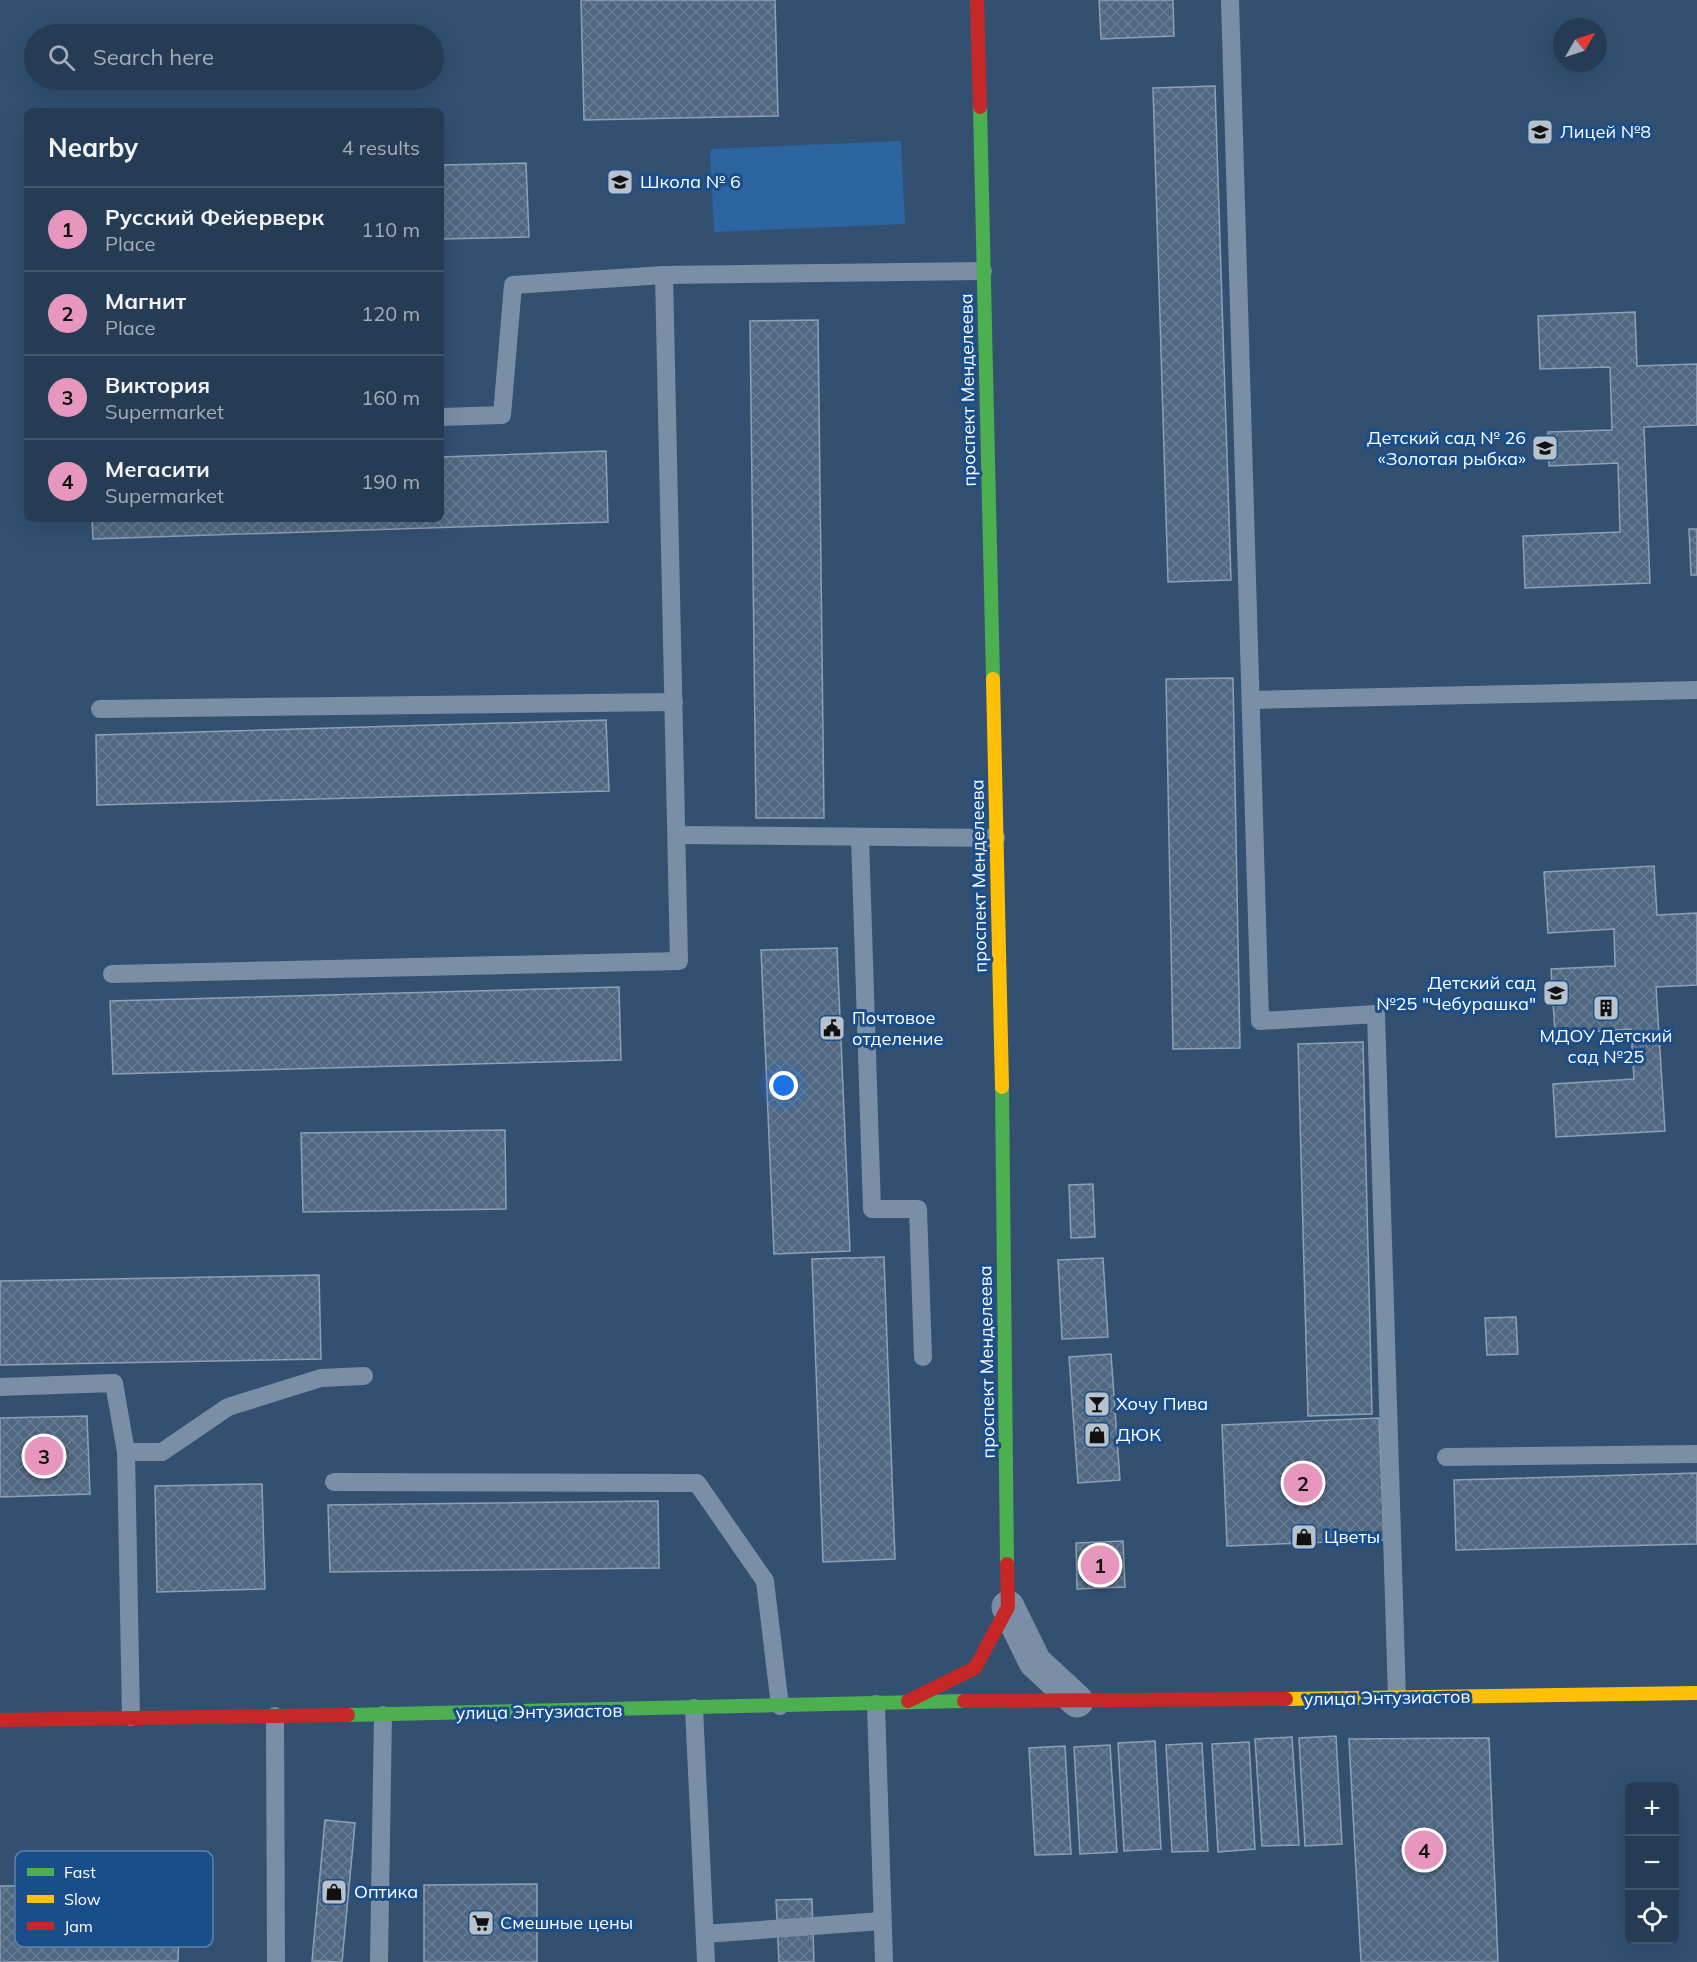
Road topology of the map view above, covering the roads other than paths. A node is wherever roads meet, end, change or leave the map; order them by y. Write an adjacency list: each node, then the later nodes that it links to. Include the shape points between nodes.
1 (977, 0): 3 (street, проспект Менделеева)
2 (1230, 0): 7 (lane)
3 (983, 271): 4 (lane); 12 (street, проспект Менделеева)
4 (664, 275): 5 (lane, via 513,285 502,415); 8 (lane)
5 (444, 417)
6 (1697, 690): 7 (lane)
7 (1251, 700): 23 (lane, via 1260,1021 1376,1014)
8 (674, 702): 9 (lane); 10 (lane)
9 (99, 709)
10 (677, 835): 11 (lane); 13 (lane, via 679,961)
11 (860, 837): 12 (lane); 14 (lane, via 872,1209 918,1209)
12 (996, 838): 21 (street, проспект Менделеева)
13 (112, 974)
14 (923, 1357)
15 (364, 1376): 17 (lane, via 321,1378 228,1407 162,1452)
16 (0, 1387): 17 (lane, via 114,1383)
17 (126, 1452): 31 (lane)
18 (1697, 1454): 19 (lane)
19 (1446, 1457)
20 (334, 1482): 27 (lane, via 697,1482 765,1581)
21 (1008, 1608): 24 (street, проспект Менделеева, via 975,1668); 25 (street, via 1035,1662)
22 (1697, 1693): 23 (street, улица Энтузиастов)
23 (1397, 1698): 25 (street, улица Энтузиастов)
24 (908, 1701): 25 (street, улица Энтузиастов); 26 (street, улица Энтузиастов)
25 (1077, 1701)
26 (876, 1704): 27 (street, улица Энтузиастов); 33 (lane)
27 (780, 1706): 28 (street, улица Энтузиастов)
28 (694, 1708): 29 (street, улица Энтузиастов); 34 (lane)
29 (383, 1715): 30 (street, улица Энтузиастов); 36 (lane)
30 (275, 1716): 31 (street, улица Энтузиастов); 35 (lane)
31 (131, 1717): 32 (street, улица Энтузиастов)
32 (0, 1720)
33 (882, 1921): 34 (lane); 38 (lane)
34 (705, 1934): 37 (lane)
35 (276, 1962)
36 (379, 1962)
37 (706, 1962)
38 (884, 1962)

